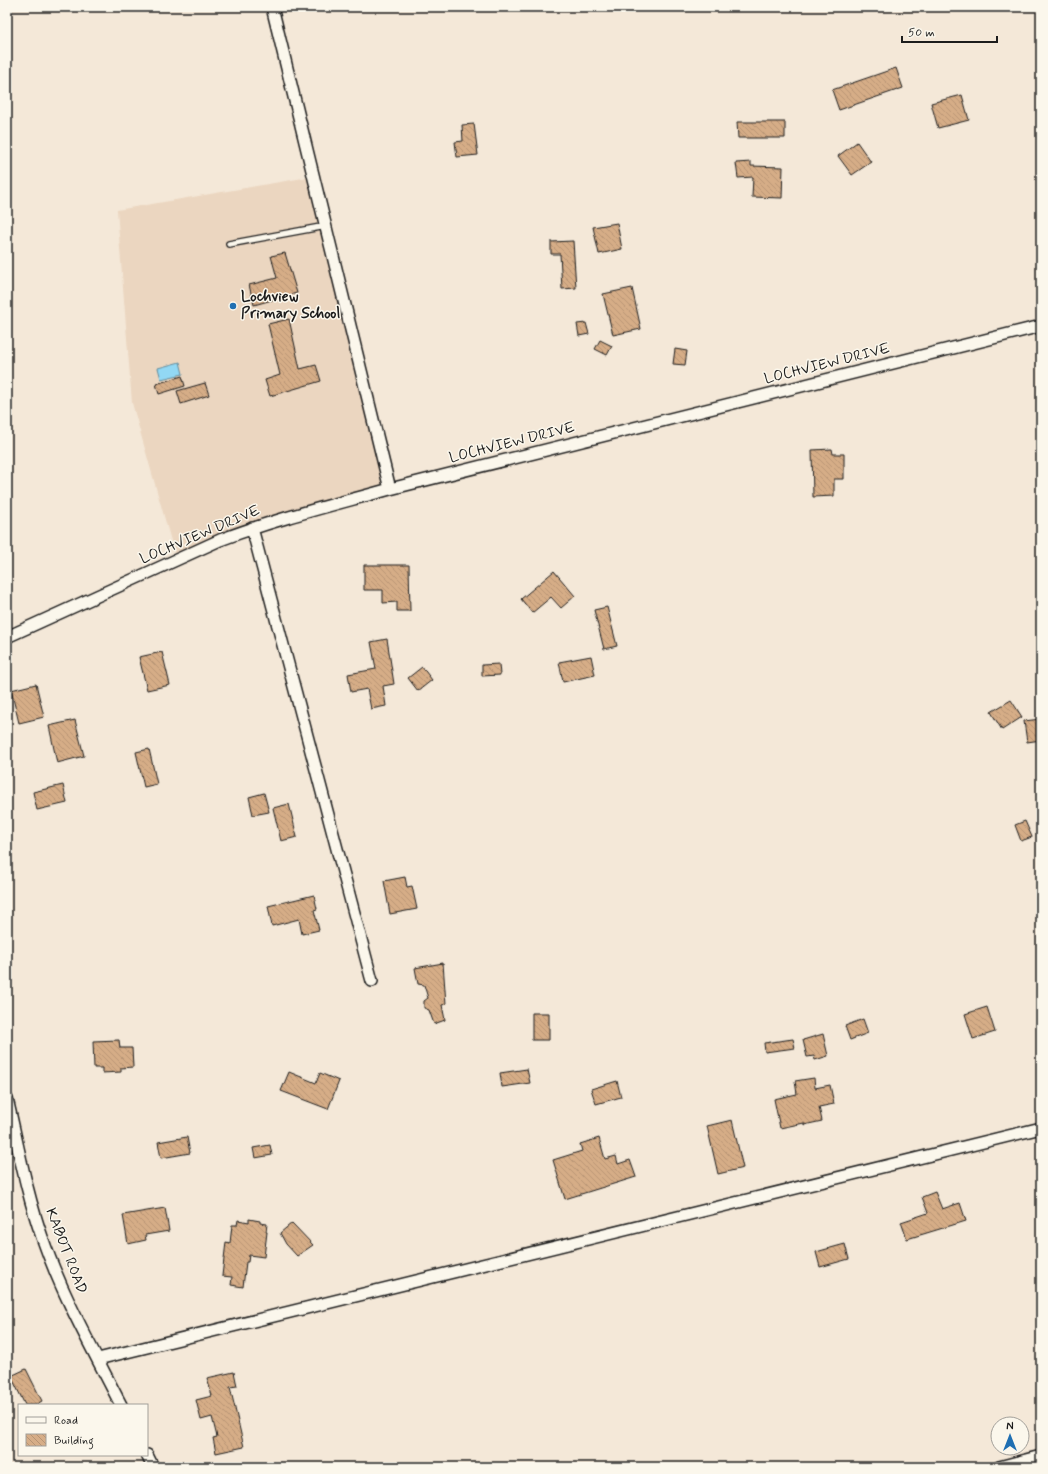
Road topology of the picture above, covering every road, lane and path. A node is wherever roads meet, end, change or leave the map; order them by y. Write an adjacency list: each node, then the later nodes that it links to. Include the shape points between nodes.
1 (272, 7): 2 (street)
2 (326, 226): 3 (lane); 5 (street)
3 (229, 244)
4 (1041, 326): 5 (street, LOCHVIEW DRIVE)
5 (390, 489): 6 (street, LOCHVIEW DRIVE)
6 (252, 528): 7 (street, LOCHVIEW DRIVE, via 220,540); 8 (street)
7 (7, 637)
8 (372, 981)
9 (7, 1099): 11 (street, KABOT ROAD, via 42,1237 58,1280)
10 (1041, 1128): 11 (street)
11 (98, 1360): 12 (street, KABOT ROAD)
12 (120, 1404)
13 (148, 1456): 15 (street)
14 (1041, 1456): 16 (street)
15 (153, 1467)
16 (999, 1467)

